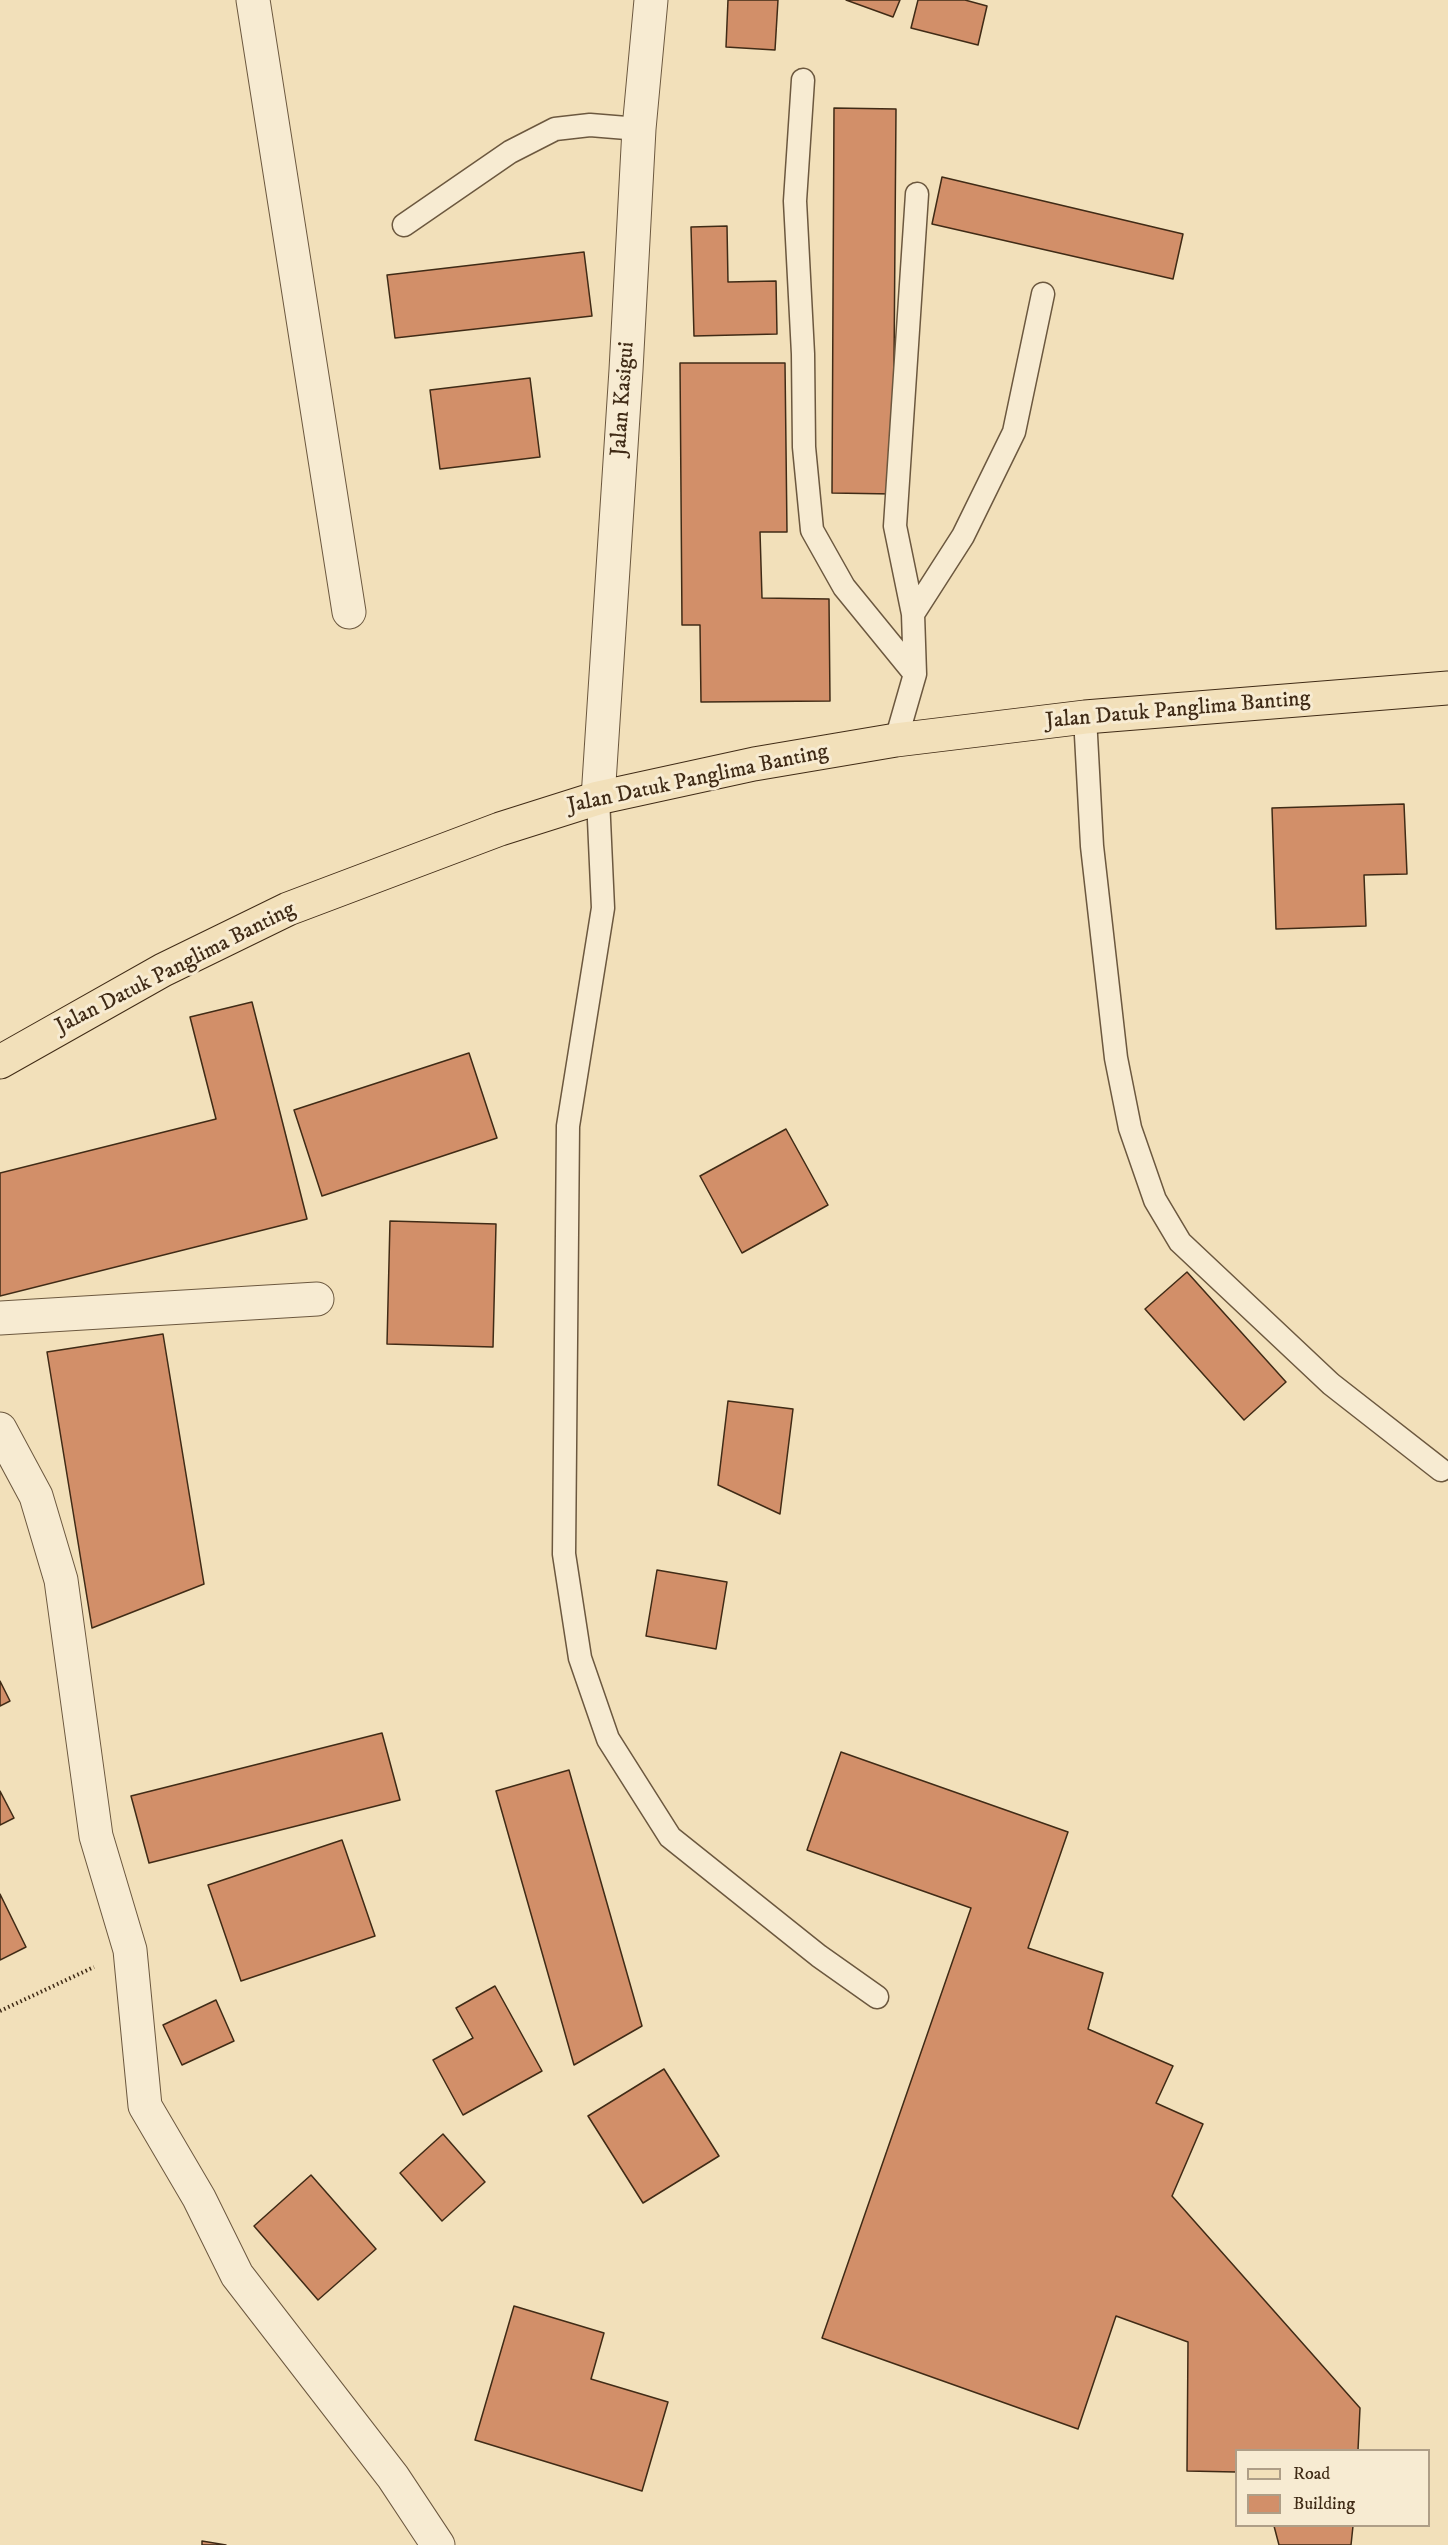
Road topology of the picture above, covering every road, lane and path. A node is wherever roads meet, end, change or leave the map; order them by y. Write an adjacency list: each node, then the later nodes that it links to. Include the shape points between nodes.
1 (253, 0): 8 (street)
2 (651, 0): 4 (street, Jalan Kasigui)
3 (803, 80): 10 (lane, via 795,201 804,447 813,530 844,587)
4 (639, 129): 6 (lane, via 590,125 555,129 510,152); 14 (street, Jalan Kasigui)
5 (917, 194): 9 (lane, via 895,526)
6 (404, 225)
7 (1043, 294): 9 (lane, via 1014,432 963,536)
8 (349, 612)
9 (913, 614): 10 (lane)
10 (915, 674): 13 (lane)
11 (1448, 688): 12 (main road, Jalan Datuk Panglima Banting)
12 (1085, 717): 13 (main road, Jalan Datuk Panglima Banting); 19 (lane, via 1092,846 1116,1058 1130,1128 1155,1200 1180,1242 1331,1384)
13 (896, 740): 14 (main road, Jalan Datuk Panglima Banting, via 754,764)
14 (598, 798): 15 (main road, Jalan Datuk Panglima Banting, via 500,829 288,909 163,970); 21 (lane, via 603,909 568,1126 564,1554 580,1658 608,1739 670,1837 819,1956)
15 (0, 1062)
16 (317, 1299): 17 (street)
17 (0, 1318)
18 (0, 1429): 20 (street, via 36,1496 61,1580 96,1836)
19 (1441, 1470)
20 (130, 1950): 22 (path); 23 (street, via 145,2106 199,2198 237,2275 393,2477)
21 (877, 1996)
22 (0, 2011)
23 (438, 2545)

